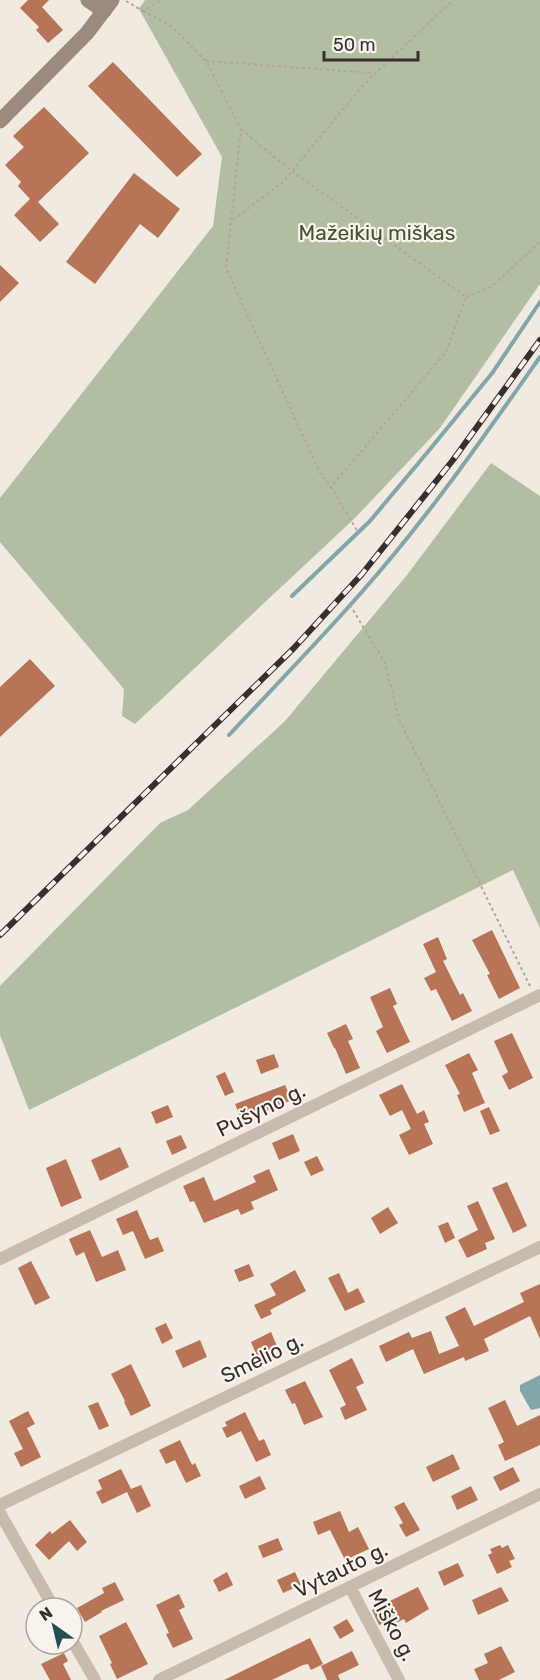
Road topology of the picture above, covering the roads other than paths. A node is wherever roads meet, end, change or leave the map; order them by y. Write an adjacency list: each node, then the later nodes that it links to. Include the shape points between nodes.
1 (88, 0): 2 (main road)
2 (108, 6): 3 (main road, via 67,55)
3 (0, 121)
4 (538, 996): 6 (street, Pušyno g.)
5 (540, 1247): 8 (street, Smėlio g.)
6 (0, 1259)
7 (540, 1494): 10 (street, Vytauto g.)
8 (0, 1505)
9 (0, 1513): 11 (street)
10 (350, 1587): 14 (street, Vytauto g.); 15 (street, Miško g.)
11 (47, 1596)
12 (81, 1656): 13 (street)
13 (95, 1680)
14 (159, 1680)
15 (399, 1680)

